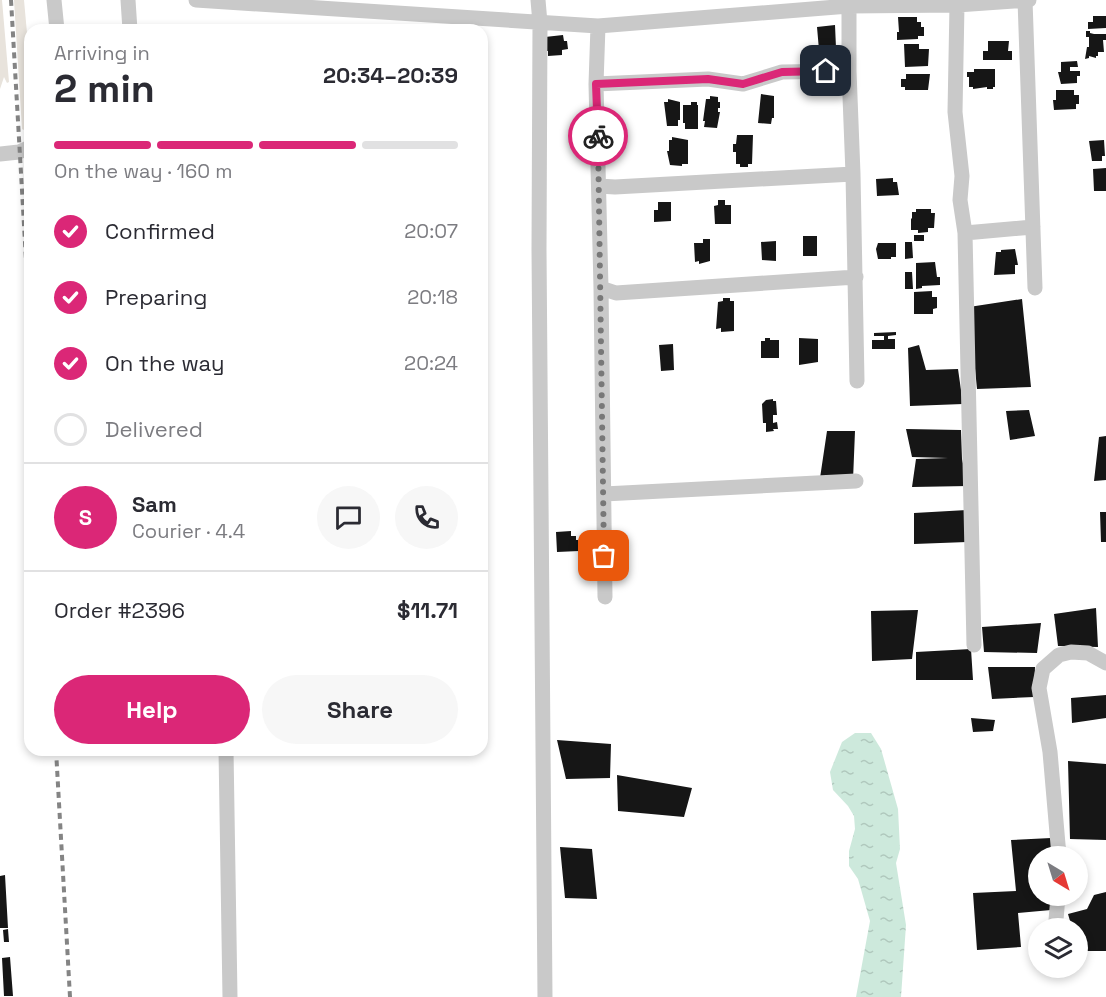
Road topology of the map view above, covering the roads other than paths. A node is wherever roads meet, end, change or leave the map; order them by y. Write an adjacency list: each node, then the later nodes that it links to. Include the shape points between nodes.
1 (54, 0): 9 (street)
2 (128, 0): 10 (street)
3 (196, 0): 8 (street)
4 (538, 0): 8 (street)
5 (1027, 0): 6 (street); 18 (street)
6 (957, 4): 7 (street); 19 (street, via 955,112)
7 (849, 6): 11 (street); 12 (street)
8 (540, 23): 11 (street); 32 (street, via 538,249)
9 (56, 24)
10 (130, 24)
11 (598, 27): 13 (street)
12 (849, 71): 13 (street, via 782,72 743,84 708,79); 16 (street)
13 (596, 84): 17 (street)
14 (24, 150): 15 (street)
15 (0, 153)
16 (853, 174): 17 (street); 20 (street)
17 (599, 186): 21 (street)
18 (1033, 228): 19 (street); 22 (street)
19 (965, 233): 27 (street)
20 (856, 277): 21 (street, via 616,293); 23 (street)
21 (602, 288): 25 (street)
22 (1035, 288)
23 (857, 381)
24 (856, 481): 25 (street)
25 (604, 494): 26 (street)
26 (605, 597)
27 (974, 645)
28 (1106, 663): 30 (street, via 1088,653 1071,652 1059,655 1043,669 1039,688)
29 (225, 756): 31 (street)
30 (1058, 846)
31 (230, 997)
32 (545, 997)

